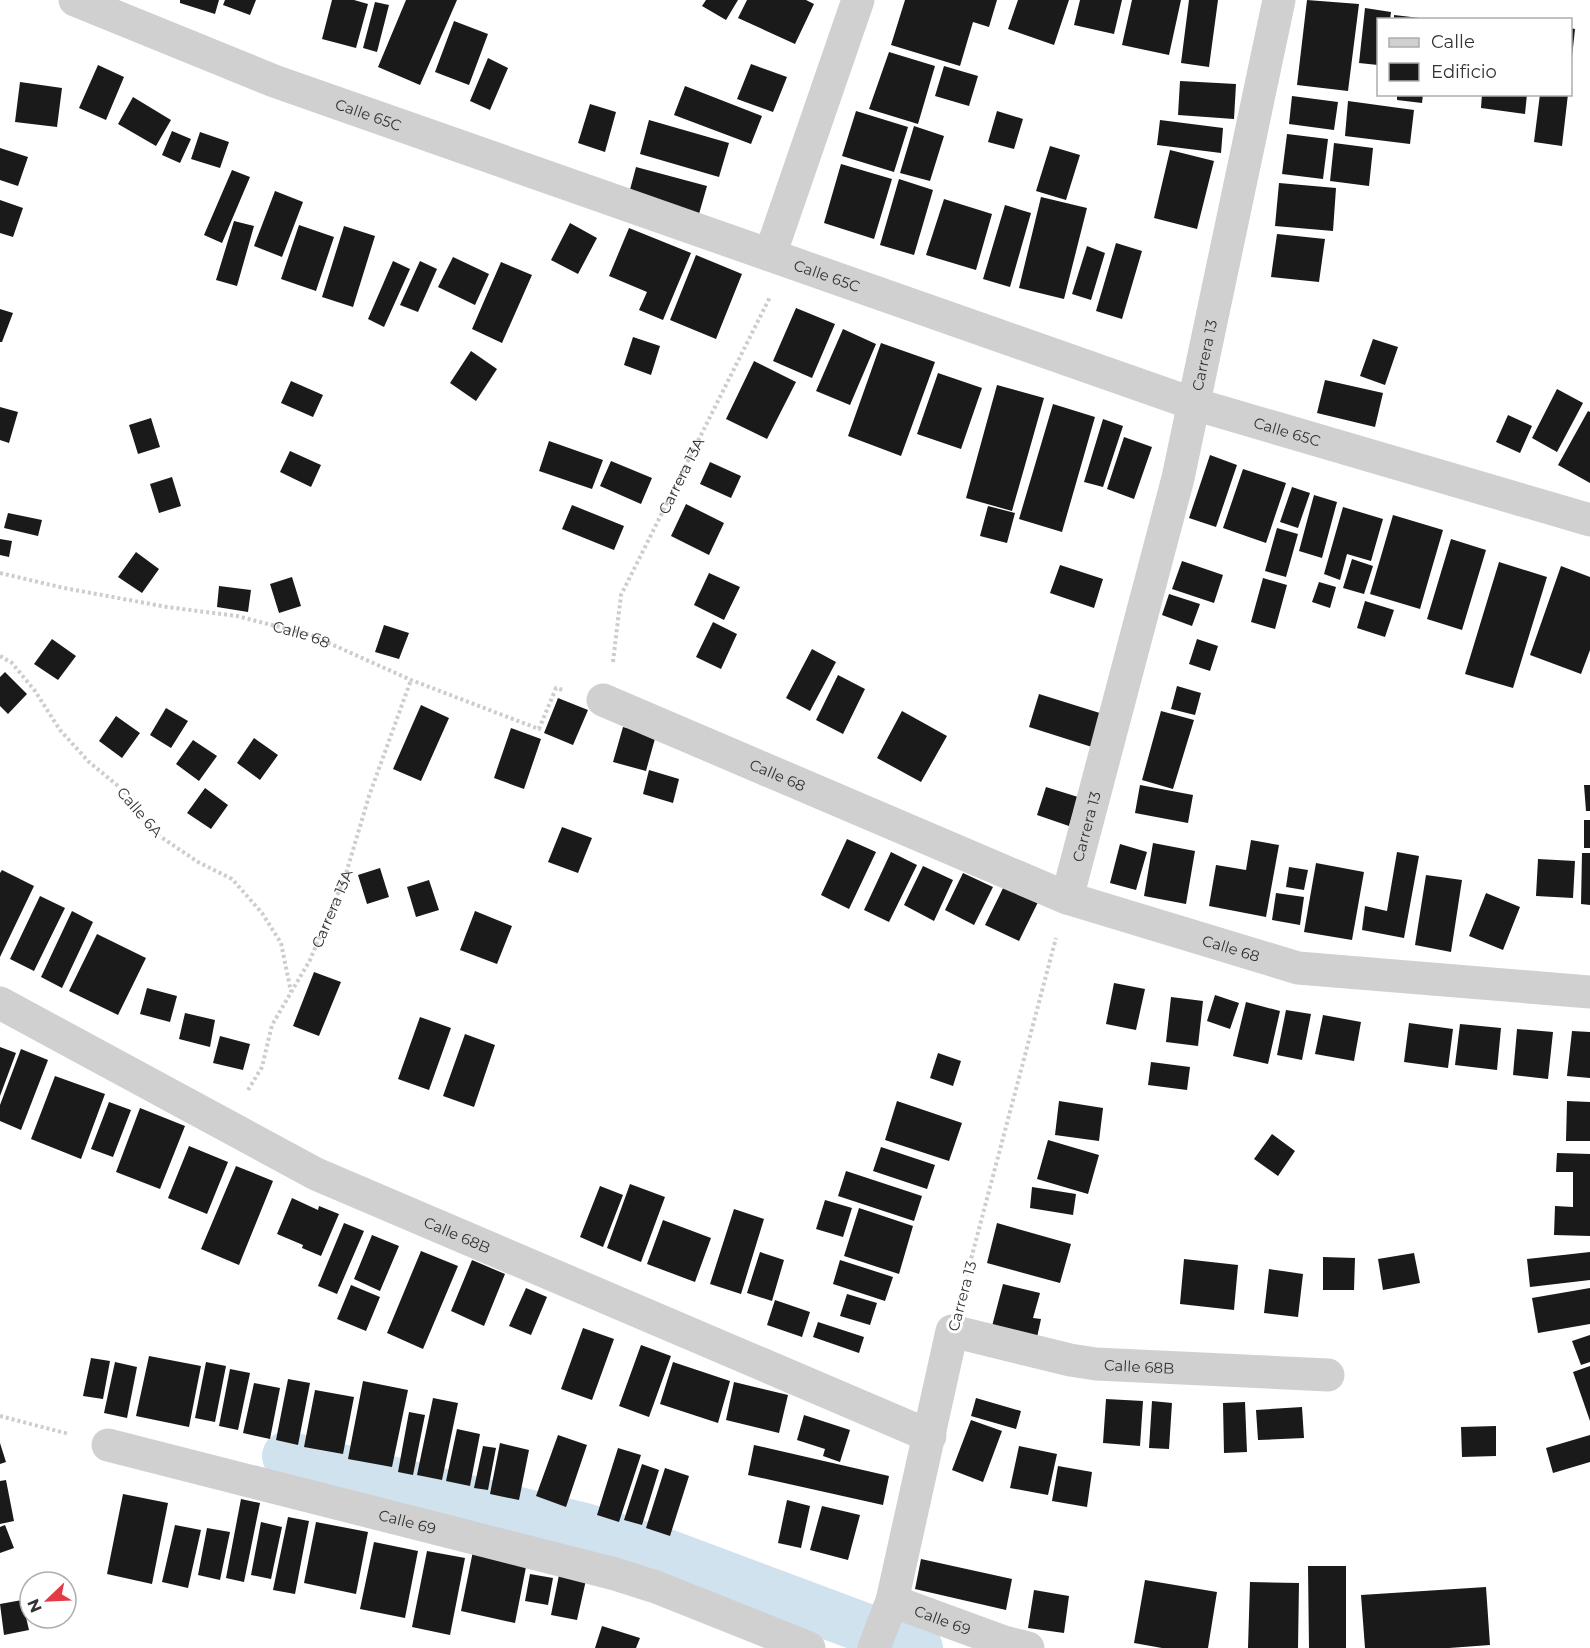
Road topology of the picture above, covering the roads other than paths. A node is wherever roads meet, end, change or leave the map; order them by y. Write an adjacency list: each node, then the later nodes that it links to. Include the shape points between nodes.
1 (75, 0): 4 (street, Calle 65C, via 274,81)
2 (858, 0): 4 (street)
3 (1279, 0): 5 (street, Carrera 13)
4 (779, 258): 5 (street, Calle 65C)
5 (1194, 404): 6 (street, Calle 65C); 8 (street, Carrera 13)
6 (1590, 520)
7 (603, 700): 8 (street, Calle 68)
8 (1067, 898): 9 (street, Calle 68, via 1298,968)
9 (1590, 992)
10 (0, 1003): 13 (street, Calle 68B, via 316,1174)
11 (952, 1331): 12 (street, Calle 68B, via 1096,1364); 13 (street, Carrera 13)
12 (1328, 1375)
13 (930, 1436): 15 (street, Carrera 13)
14 (108, 1445): 16 (street, Calle 69, via 615,1574)
15 (889, 1608): 17 (street, Carrera 13); 18 (street, Calle 69)
16 (809, 1648)
17 (874, 1648)
18 (1028, 1648)

